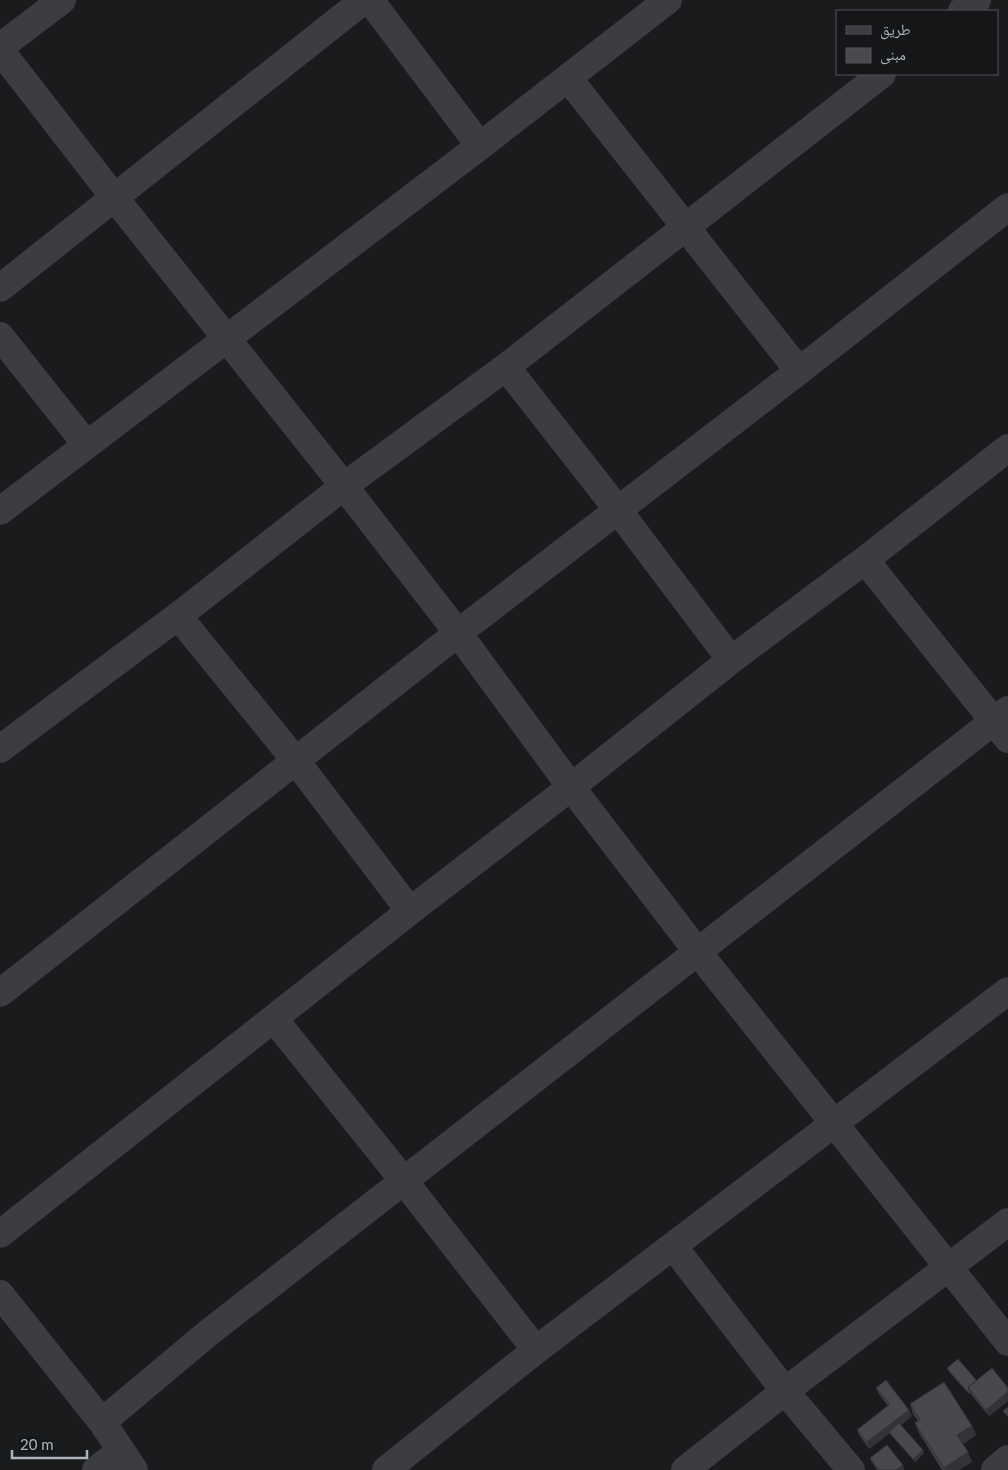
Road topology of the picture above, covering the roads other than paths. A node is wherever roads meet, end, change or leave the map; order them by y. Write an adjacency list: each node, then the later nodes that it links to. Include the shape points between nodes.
1 (62, 0): 7 (street)
2 (364, 0): 11 (street)
3 (370, 0): 10 (street)
4 (668, 0): 9 (street)
5 (977, 0): 6 (street)
6 (963, 10)
7 (0, 48): 11 (street)
8 (881, 75): 13 (street)
9 (568, 78): 10 (street); 13 (street)
10 (480, 146): 16 (street)
11 (114, 197): 14 (street); 16 (street)
12 (1008, 207): 18 (street)
13 (685, 228): 17 (street); 18 (street)
14 (0, 288)
15 (0, 336): 19 (street)
16 (228, 339): 19 (street); 21 (street)
17 (506, 367): 21 (street); 22 (street)
18 (799, 371): 22 (street)
19 (86, 444): 23 (street)
20 (1008, 448): 24 (street)
21 (344, 486): 25 (street); 26 (street)
22 (618, 510): 26 (street); 27 (street)
23 (0, 511)
24 (865, 560): 27 (street); 28 (street)
25 (178, 616): 29 (street); 30 (street)
26 (458, 633): 30 (street); 31 (street)
27 (732, 660): 31 (street)
28 (1003, 724): 33 (street)
29 (1, 746)
30 (296, 760): 32 (street); 34 (street)
31 (571, 787): 32 (street); 33 (street)
32 (410, 911): 36 (street)
33 (697, 951): 37 (street); 38 (street)
34 (0, 993)
35 (1005, 999): 37 (street)
36 (274, 1019): 38 (street); 40 (street)
37 (834, 1123): 41 (street); 42 (street)
38 (404, 1181): 45 (street); 47 (street, via 207,1334)
39 (1008, 1222): 42 (street)
40 (0, 1234)
41 (673, 1246): 45 (street); 46 (street)
42 (947, 1267): 44 (street); 46 (street)
43 (2, 1302): 47 (street)
44 (1008, 1342)
45 (536, 1350): 51 (street)
46 (785, 1391): 52 (street); 53 (street)
47 (102, 1422): 49 (street)
48 (1008, 1459): 54 (street)
49 (128, 1460): 50 (street)
50 (96, 1470)
51 (386, 1470)
52 (685, 1470)
53 (851, 1470)
54 (994, 1470)

